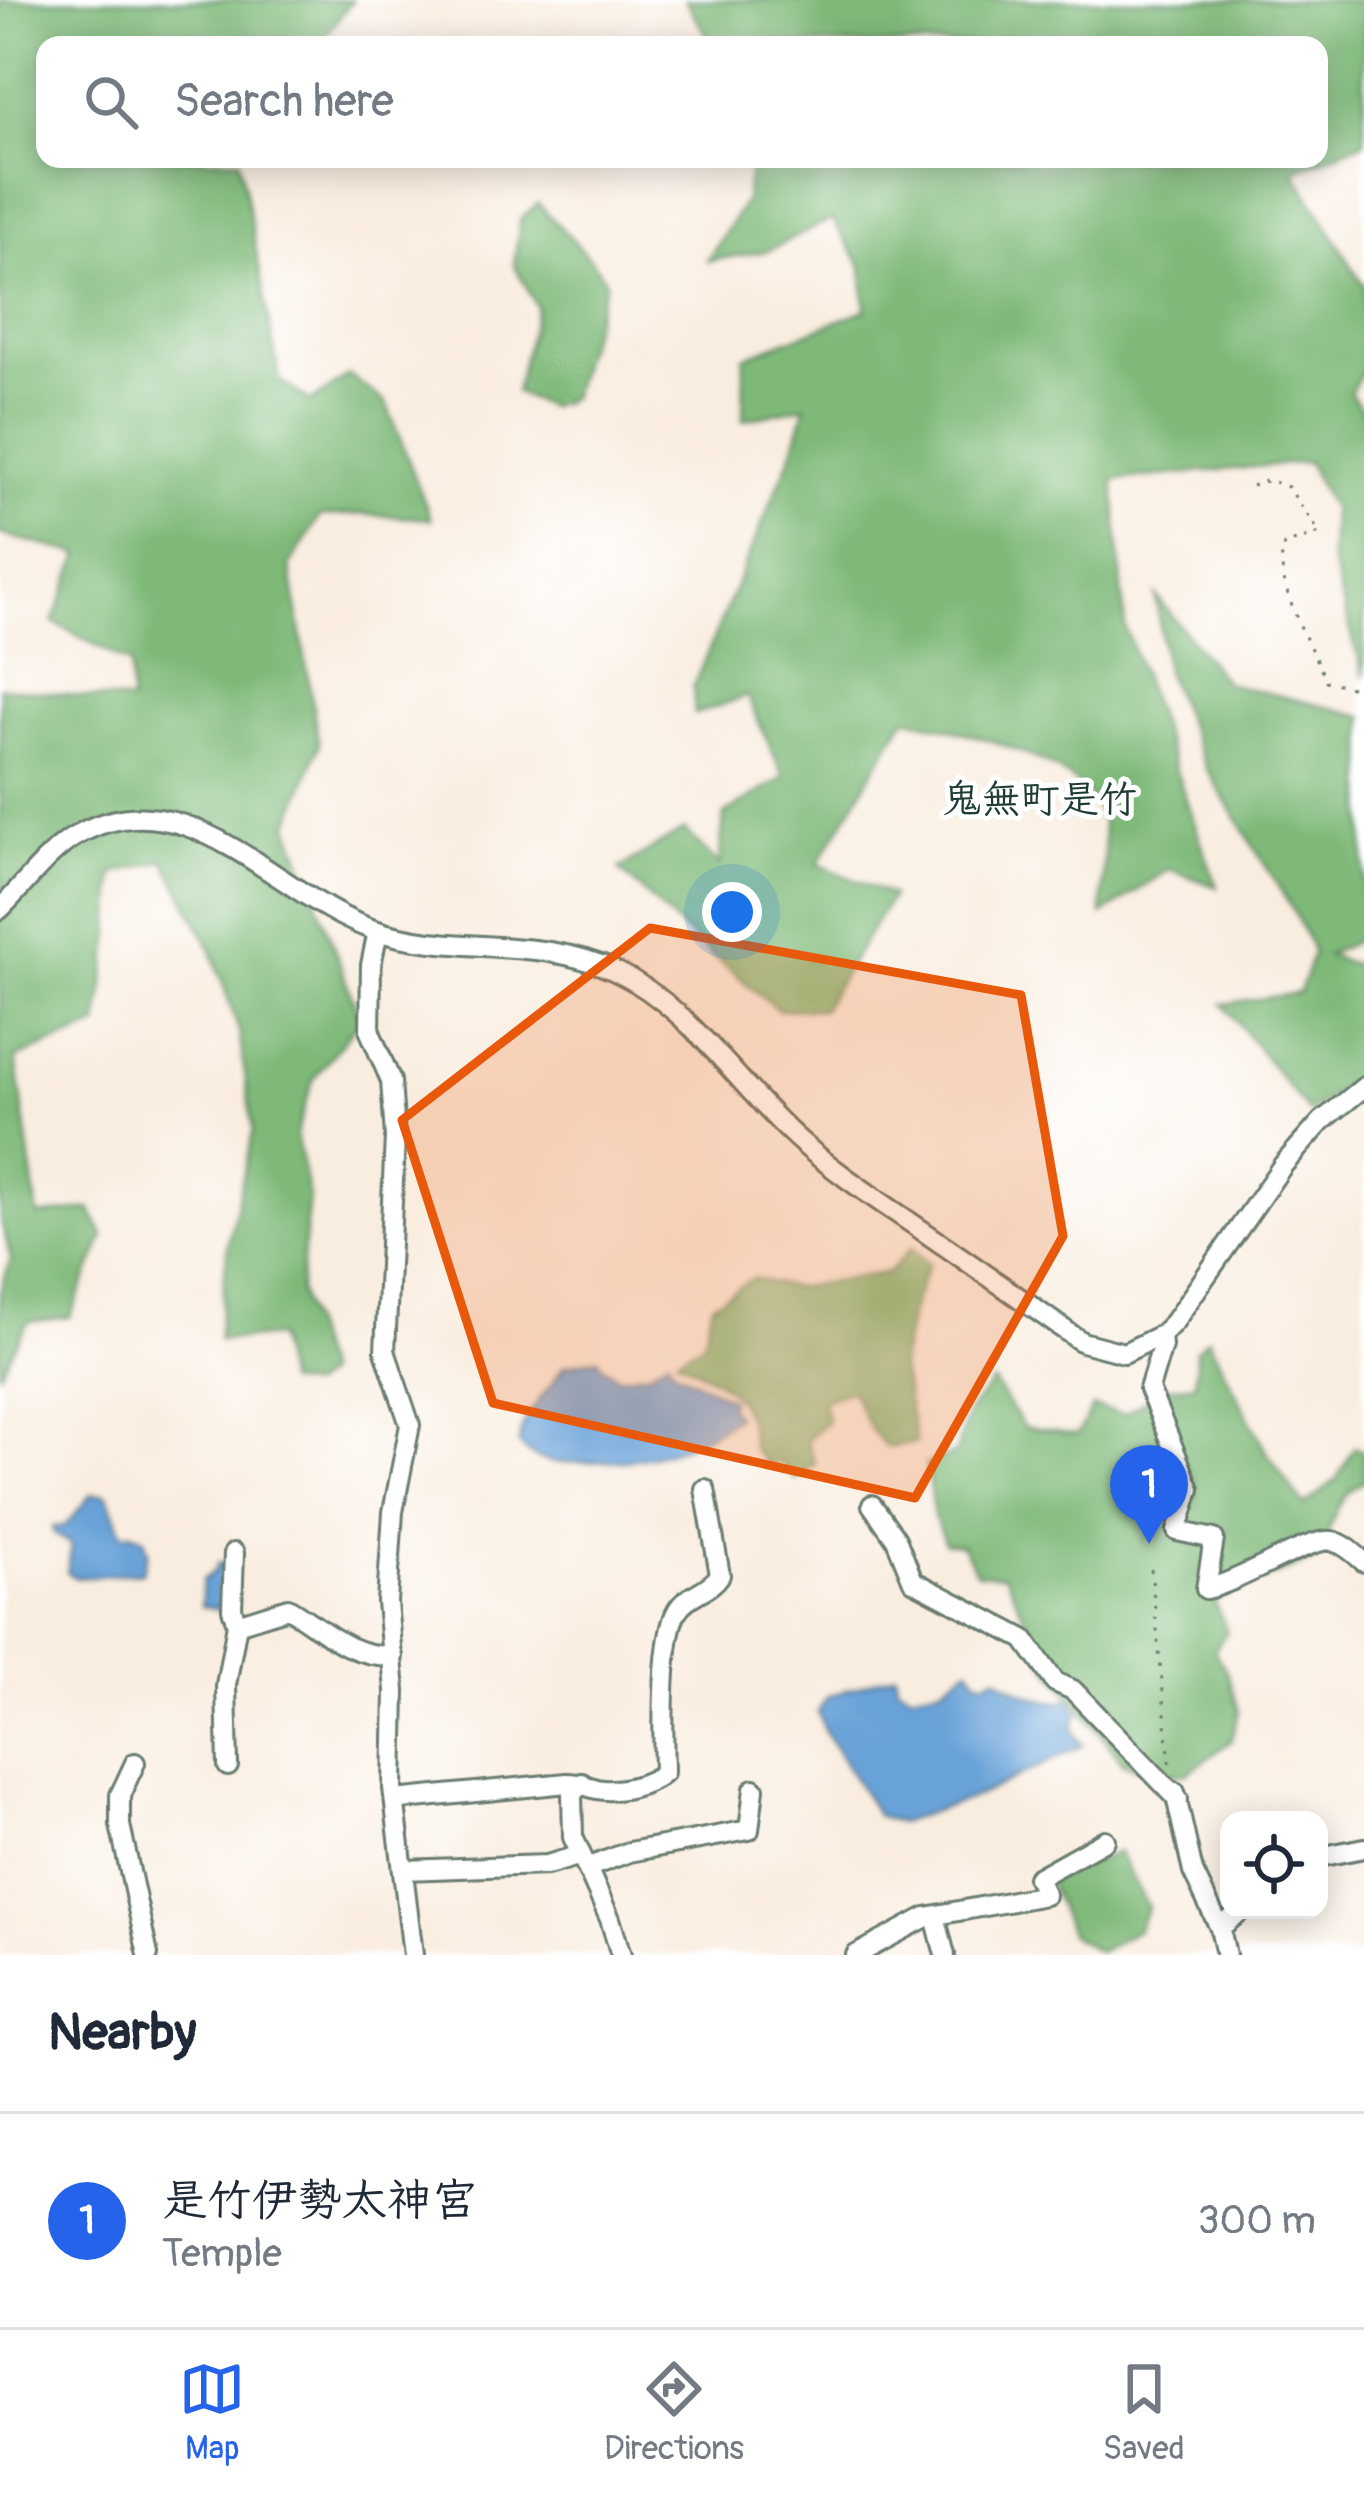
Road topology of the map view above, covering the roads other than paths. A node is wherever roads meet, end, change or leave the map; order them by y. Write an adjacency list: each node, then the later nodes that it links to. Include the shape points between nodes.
1 (0, 909): 2 (street, via 79,834 137,817 209,835)
2 (378, 931): 4 (street, via 566,954 613,970 665,1003 800,1141 1082,1342 1124,1353); 10 (street, via 370,1032 391,1081 395,1137 385,1351 410,1425 393,1512)
3 (1364, 1087): 4 (street, via 1283,1166)
4 (1161, 1335): 8 (street, via 1149,1389 1190,1489 1177,1531 1214,1539 1206,1589 1320,1541)
5 (705, 1489): 13 (street, via 720,1575 674,1616 664,1772 626,1788)
6 (872, 1504): 23 (street, via 913,1581 1024,1639 1055,1682 1175,1791 1192,1872)
7 (234, 1553): 9 (street)
8 (1364, 1562)
9 (236, 1624): 10 (street, via 288,1608 343,1648); 12 (street, via 226,1685)
10 (393, 1656): 15 (street)
11 (135, 1763): 24 (street, via 120,1795 120,1825)
12 (228, 1766)
13 (582, 1783): 15 (street); 19 (street, via 569,1814)
14 (754, 1789): 19 (street, via 749,1830)
15 (395, 1799): 20 (street)
16 (1105, 1840): 21 (street, via 1037,1878 1045,1895)
17 (1364, 1848): 18 (street)
18 (1328, 1855)
19 (584, 1862): 20 (street); 26 (street)
20 (404, 1870): 25 (street)
21 (935, 1916): 27 (street); 28 (street)
22 (1231, 1919): 23 (street)
23 (1220, 1928): 29 (street)
24 (148, 1955)
25 (411, 1955)
26 (621, 1955)
27 (856, 1955)
28 (945, 1955)
29 (1226, 1955)

